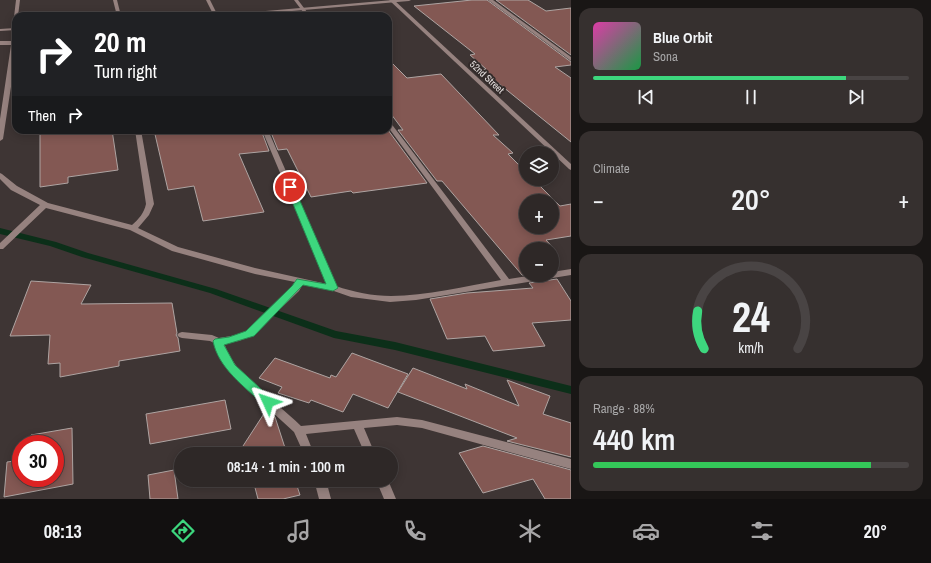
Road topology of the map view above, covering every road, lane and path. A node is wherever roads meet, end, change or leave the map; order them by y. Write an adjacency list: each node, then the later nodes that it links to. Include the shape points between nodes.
1 (18, 0): 9 (street)
2 (115, 0): 10 (street)
3 (208, 0): 11 (street)
4 (296, 0): 8 (street)
5 (409, 0): 7 (street)
6 (490, 0): 19 (street)
7 (392, 1): 8 (street); 24 (street, 52nd Street)
8 (303, 9): 12 (street); 13 (street)
9 (17, 12)
10 (118, 12)
11 (215, 12)
12 (266, 12)
13 (305, 12)
14 (0, 30): 15 (street)
15 (12, 32)
16 (0, 43): 17 (street)
17 (12, 43)
18 (12, 55): 23 (street)
19 (571, 58)
20 (392, 128): 32 (street)
21 (139, 134): 27 (street, via 150,204 148,214)
22 (267, 134): 34 (street)
23 (0, 139)
24 (571, 168)
25 (0, 175): 26 (street, via 14,188)
26 (46, 206): 27 (street); 28 (street)
27 (133, 228): 33 (street, via 175,249)
28 (0, 246)
29 (571, 272): 30 (street)
30 (559, 274)
31 (519, 279): 32 (street)
32 (506, 281): 34 (street, via 416,297 390,299 351,294)
33 (298, 285): 34 (street); 36 (street, via 250,333 230,341)
34 (333, 288)
35 (182, 335): 36 (street)
36 (218, 341): 38 (street, via 231,368)
37 (356, 424): 38 (street); 40 (street); 41 (street, via 397,421 422,424)
38 (299, 430): 39 (street)
39 (306, 447)
40 (367, 447)
41 (571, 464)
42 (324, 487): 44 (street)
43 (385, 487): 45 (street)
44 (325, 499)
45 (390, 499)

